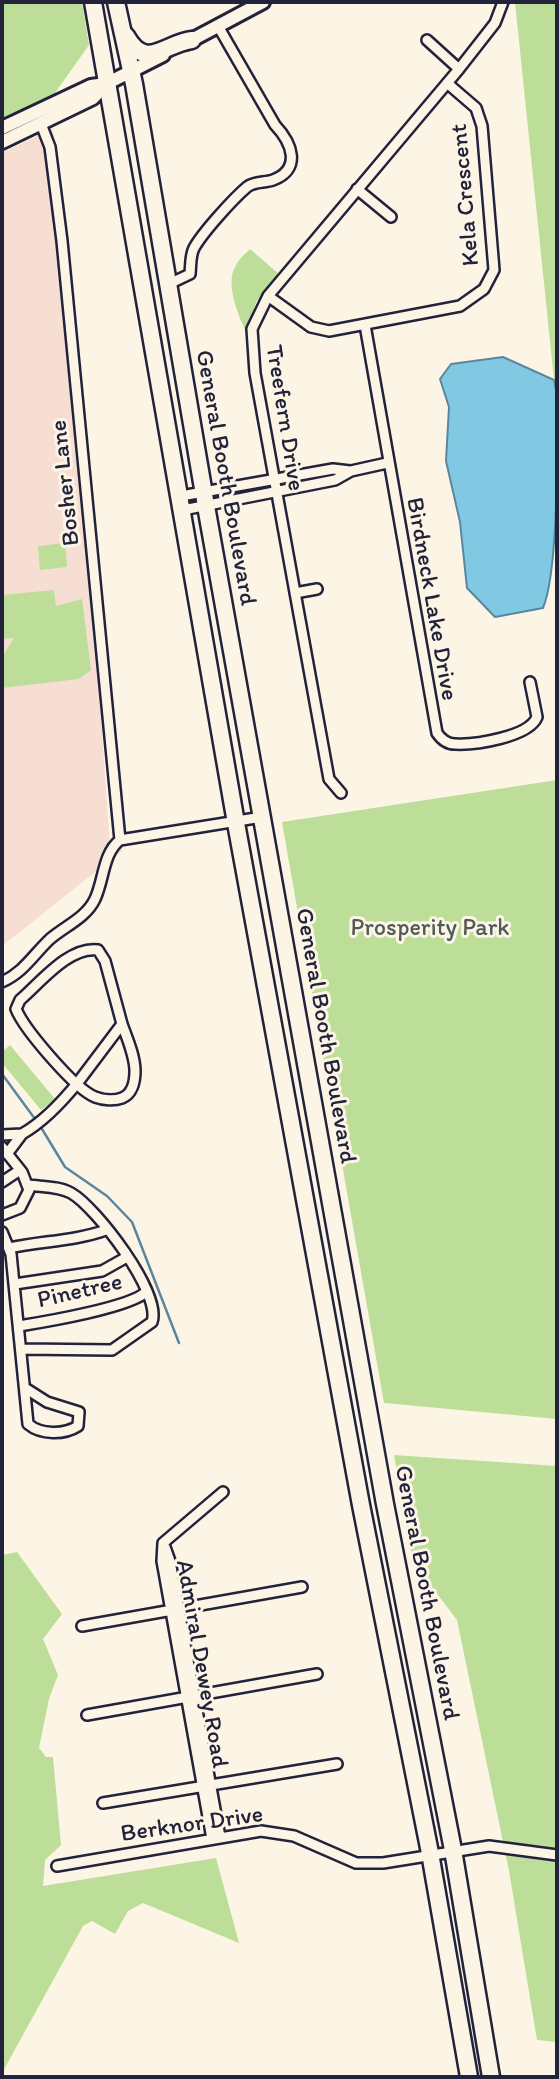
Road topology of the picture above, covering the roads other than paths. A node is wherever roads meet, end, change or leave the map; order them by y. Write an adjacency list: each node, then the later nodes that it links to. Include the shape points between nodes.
1 (93, 2): 11 (highway, General Booth Boulevard)
2 (116, 2): 6 (highway, General Booth Boulevard)
3 (263, 2): 5 (main road)
4 (503, 2): 9 (street, Treefern Drive, via 495,23)
5 (218, 26): 7 (main road); 18 (street, via 286,137 291,162 286,173 272,181 249,185 195,246 190,274)
6 (122, 29): 7 (highway, via 135,49 148,54); 10 (highway, General Booth Boulevard)
7 (192, 40): 10 (main road)
8 (427, 40): 9 (street)
9 (459, 69): 12 (street, Treefern Drive)
10 (132, 71): 11 (main road); 18 (highway, General Booth Boulevard)
11 (106, 83): 13 (main road, via 93,98); 14 (main road); 26 (highway, General Booth Boulevard)
12 (447, 83): 16 (street, Treefern Drive); 20 (street, Kela Crescent, via 480,115 494,270 491,279 473,300 460,306)
13 (41, 124): 15 (main road); 33 (street, Bosher Lane, via 50,147 62,241)
14 (2, 128)
15 (2, 142)
16 (358, 189): 17 (street); 19 (street, Treefern Drive)
17 (391, 217)
18 (169, 284): 25 (highway, General Booth Boulevard)
19 (268, 296): 20 (street, Kela Crescent, via 319,330); 23 (street, Treefern Drive, via 255,318 251,341)
20 (365, 325): 21 (street, Birdneck Lake Drive)
21 (387, 463): 22 (street); 29 (street, Birdneck Lake Drive, via 437,733 454,744 523,733 537,717)
22 (351, 471): 23 (street, via 333,469); 24 (street, via 335,480)
23 (274, 480): 24 (street, Treefern Drive); 25 (street)
24 (276, 492): 25 (street); 28 (street, Treefern Drive)
25 (205, 499): 26 (street); 26 (street); 31 (highway, General Booth Boulevard)
26 (182, 503): 32 (highway, General Booth Boulevard)
27 (317, 589): 28 (street)
28 (295, 593): 30 (street, Treefern Drive, via 329,779)
29 (530, 682)
30 (341, 793)
31 (262, 817): 32 (street); 66 (highway, General Booth Boulevard, via 385,1504)
32 (236, 822): 33 (street); 67 (highway, General Booth Boulevard, via 360,1505)
33 (120, 840): 34 (street, via 110,852 87,911 47,942 22,972)
34 (2, 982)
35 (122, 1024): 36 (street); 36 (street, via 136,1069 126,1097 115,1101 95,1097); 36 (street, via 98,950 75,953 20,1000 19,1015)
36 (77, 1084): 37 (street, via 56,1108)
37 (22, 1134): 38 (street); 39 (street)
38 (2, 1135)
39 (5, 1154): 40 (street)
40 (20, 1170): 41 (street); 42 (street)
41 (2, 1182)
42 (28, 1185): 43 (street, via 23,1203); 44 (street, via 64,1189)
43 (2, 1215)
44 (106, 1230): 46 (street, via 78,1239); 47 (street)
45 (2, 1231): 46 (street)
46 (9, 1248): 48 (street)
47 (127, 1257): 50 (street, via 102,1271); 51 (street)
48 (13, 1263): 49 (street); 50 (street)
49 (2, 1275)
50 (15, 1284): 52 (street)
51 (147, 1291): 52 (street, Pinetree, via 136,1299 81,1315); 53 (street, via 154,1307 152,1322 112,1350)
52 (19, 1326): 53 (street)
53 (21, 1349): 54 (street)
54 (24, 1388): 54 (street, via 47,1402 79,1412 78,1426 63,1433 35,1430 28,1424)
55 (223, 1492): 57 (street, Admiral Dewey Road, via 163,1543 170,1561)
56 (302, 1587): 57 (street)
57 (175, 1609): 58 (street); 60 (street, Admiral Dewey Road)
58 (82, 1626)
59 (317, 1674): 60 (street)
60 (191, 1698): 61 (street); 63 (street, Admiral Dewey Road)
61 (87, 1715)
62 (337, 1764): 63 (street)
63 (206, 1785): 64 (street); 65 (street, Admiral Dewey Road)
64 (103, 1803)
65 (216, 1838): 67 (street, Berknor Drive, via 273,1831 356,1863 383,1863); 69 (street, Berknor Drive)
66 (453, 1850): 67 (street, Berknor Drive); 68 (street, Berknor Drive, via 489,1846); 71 (highway, General Booth Boulevard)
67 (430, 1853): 70 (highway, General Booth Boulevard)
68 (557, 1855)
69 (57, 1866)
70 (469, 2077)
71 (491, 2077)

